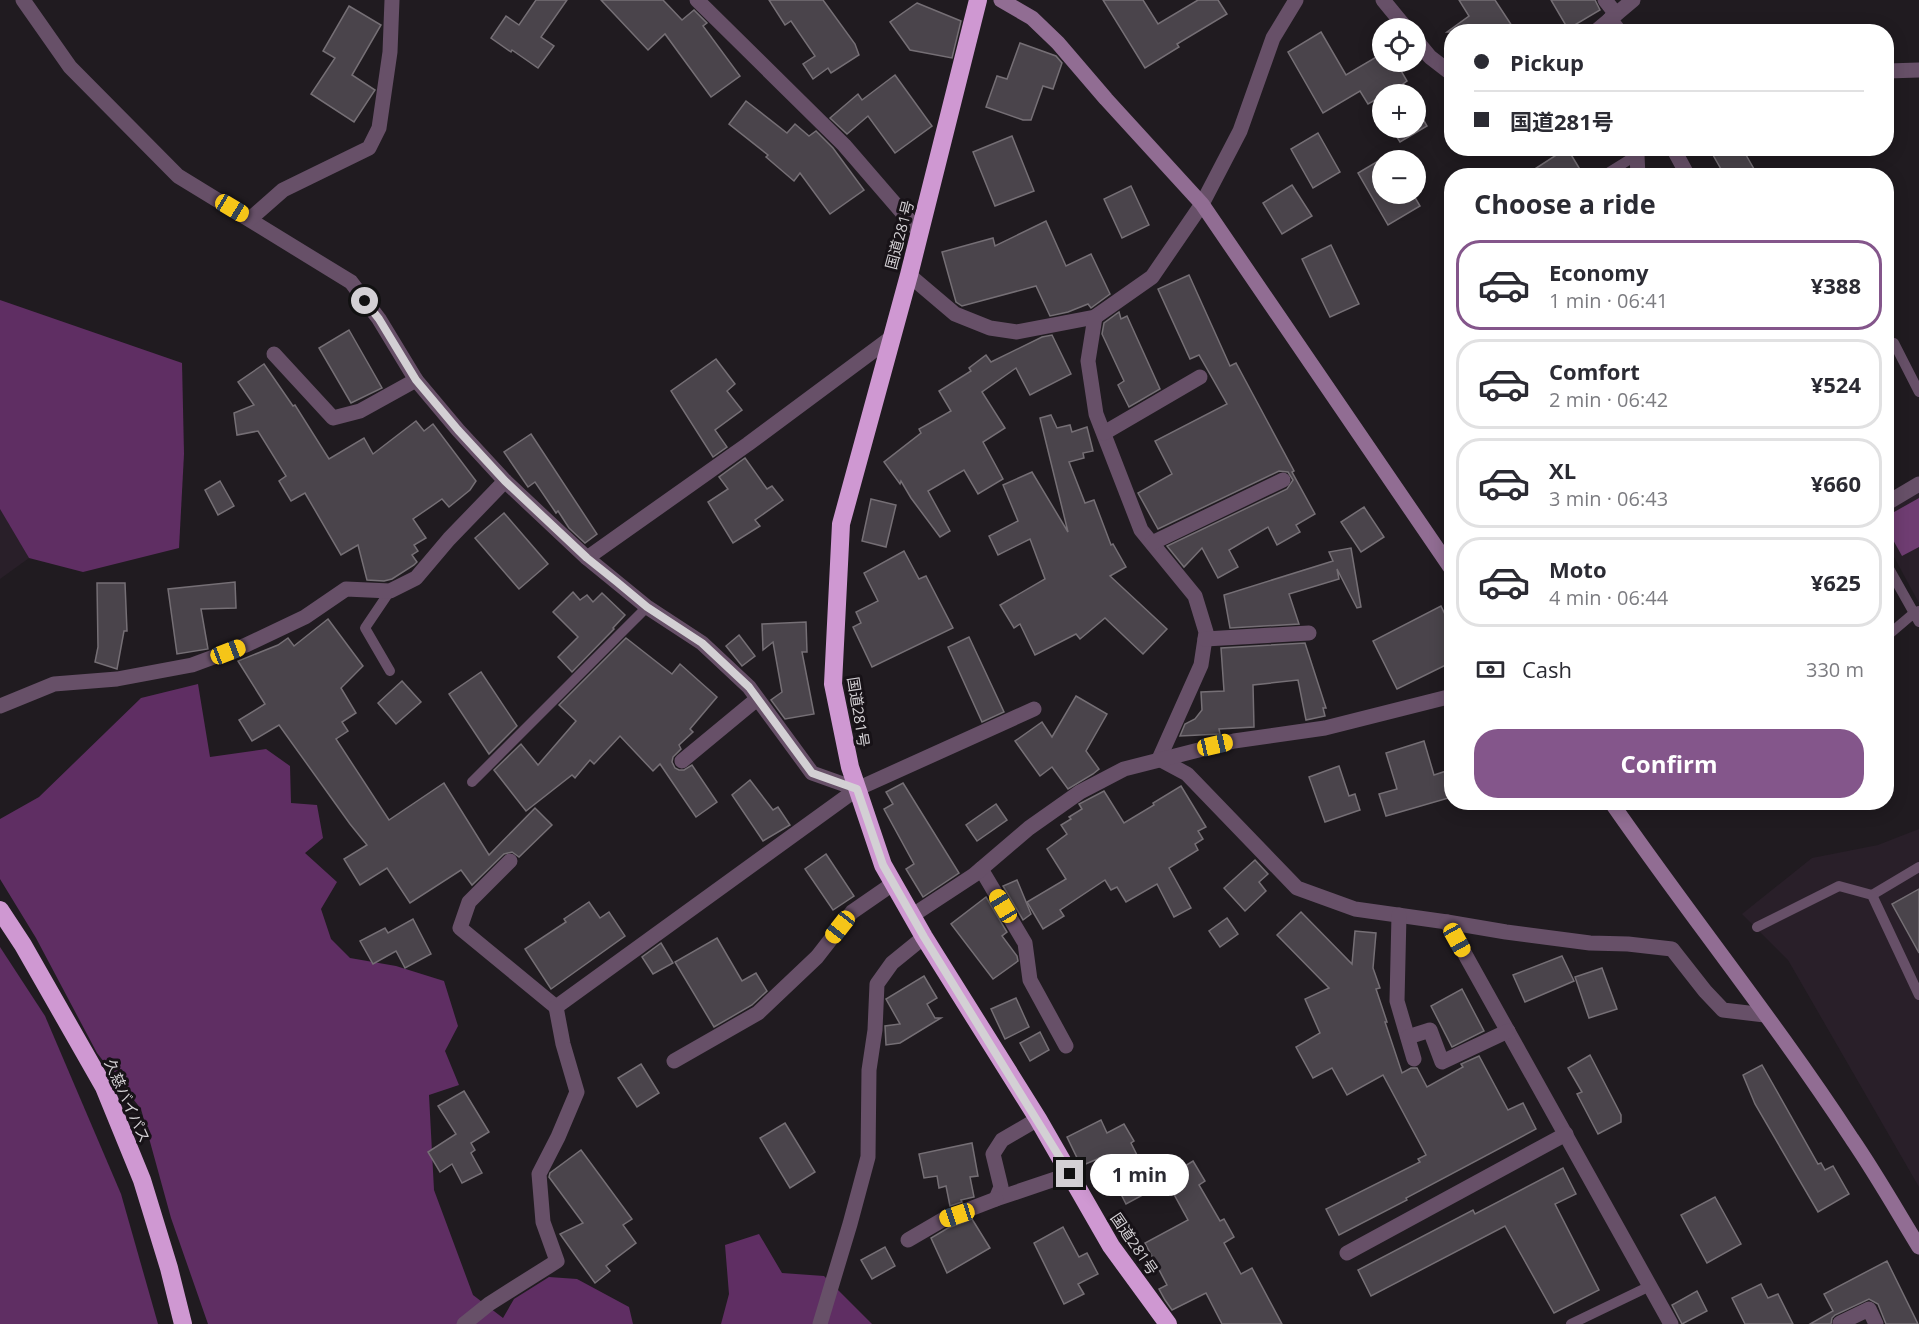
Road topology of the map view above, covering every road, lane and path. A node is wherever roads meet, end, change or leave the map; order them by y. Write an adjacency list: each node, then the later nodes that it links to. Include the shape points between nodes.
1 (23, 0): 21 (street, via 70,67 178,176)
2 (392, 0): 21 (street, via 390,52 379,128 369,148 283,190)
3 (697, 0): 22 (street, via 844,145)
4 (978, 0): 22 (highway, 国道281号)
5 (1001, 0): 20 (street, via 1032,18 1058,43)
6 (1296, 0): 20 (street, via 1273,38 1240,131)
7 (1383, 0): 11 (street)
8 (1605, 0): 10 (street)
9 (1633, 0): 10 (street)
10 (1613, 16): 12 (street); 13 (street)
11 (1398, 18)
12 (1604, 24)
13 (1616, 24)
14 (1426, 52): 15 (street)
15 (1444, 68)
16 (1919, 70): 17 (street)
17 (1894, 71)
18 (1636, 156): 19 (lane)
19 (1616, 168)
20 (1202, 204): 24 (street, via 1152,277); 38 (street)
21 (250, 219): 29 (street, via 351,282)
22 (920, 233): 23 (highway, 国道281号)
23 (909, 275): 24 (street, via 955,314 990,328 1017,332); 25 (highway, 国道281号)
24 (1095, 317): 31 (street, via 1088,361 1096,414)
25 (892, 337): 37 (street); 54 (highway, 国道281号, via 840,524 833,684)
26 (1894, 343): 30 (lane)
27 (274, 354): 29 (street, via 333,418 360,411)
28 (1200, 376): 31 (street)
29 (416, 380): 33 (street)
30 (1919, 392)
31 (1104, 433): 36 (street, via 1141,530)
32 (1283, 480): 36 (street)
33 (505, 481): 37 (street); 40 (street, via 416,578)
34 (1919, 484): 35 (street)
35 (1894, 499)
36 (1152, 543): 45 (street, via 1195,596)
37 (587, 558): 41 (street)
38 (1444, 558)
39 (1894, 577): 42 (lane)
40 (390, 591): 46 (lane, via 365,628); 49 (street, via 346,589 305,617 192,665 117,679 54,684)
41 (647, 607): 48 (street, via 702,643); 53 (lane)
42 (1917, 615): 43 (lane)
43 (1894, 631)
44 (1309, 633): 45 (street)
45 (1205, 639): 51 (street, via 1201,665)
46 (390, 671)
47 (1444, 698): 51 (street, via 1325,728 1234,741)
48 (757, 699): 52 (street); 54 (street, via 812,773)
49 (0, 706)
50 (1034, 709): 54 (street)
51 (1159, 759): 58 (street, via 1124,769 1080,792); 63 (street, via 1187,774 1297,888 1354,909)
52 (682, 761)
53 (472, 782)
54 (857, 789): 59 (highway, 国道281号, via 883,865); 68 (street)
55 (1617, 810): 69 (street)
56 (510, 861): 68 (street, via 469,902 460,928)
57 (1919, 867): 60 (lane)
58 (981, 869): 62 (street); 72 (street, via 1025,943 1030,980)
59 (894, 883): 62 (highway, 国道281号); 74 (street, via 852,912 817,957 758,1013)
60 (1872, 895): 65 (lane, via 1839,886); 67 (lane)
61 (0, 910): 84 (highway, 久慈バイパス, via 104,1087 142,1180)
62 (913, 915): 66 (highway, 国道281号)
63 (1399, 915): 64 (street); 71 (street, via 1397,1001)
64 (1447, 922): 69 (street, via 1590,943 1672,949 1723,1010); 70 (street)
65 (1757, 927)
66 (924, 937): 75 (highway, 国道281号); 86 (street, via 892,963 878,984 870,1070 868,1157)
67 (1919, 995)
68 (556, 1007): 85 (street, via 577,1092 539,1174 543,1222 557,1260)
69 (1765, 1015): 80 (street, via 1852,1139)
70 (1508, 1031): 71 (street, via 1442,1062 1430,1030); 76 (street)
71 (1408, 1037): 73 (street)
72 (1066, 1046)
73 (1414, 1059)
74 (674, 1061)
75 (1038, 1119): 77 (highway, 国道281号); 78 (street, via 1002,1140 993,1154 1001,1187)
76 (1566, 1134): 81 (street); 82 (street)
77 (1070, 1174): 78 (street); 87 (highway, 国道281号, via 1111,1246)
78 (996, 1199): 79 (street, via 944,1219)
79 (908, 1240)
80 (1919, 1247)
81 (1347, 1253)
82 (1650, 1286): 88 (lane); 89 (street)
83 (1840, 1323): 90 (street, via 1869,1309)
84 (183, 1324)
85 (464, 1324)
86 (820, 1324)
87 (1168, 1324)
88 (1571, 1324)
89 (1671, 1324)
90 (1876, 1324)

